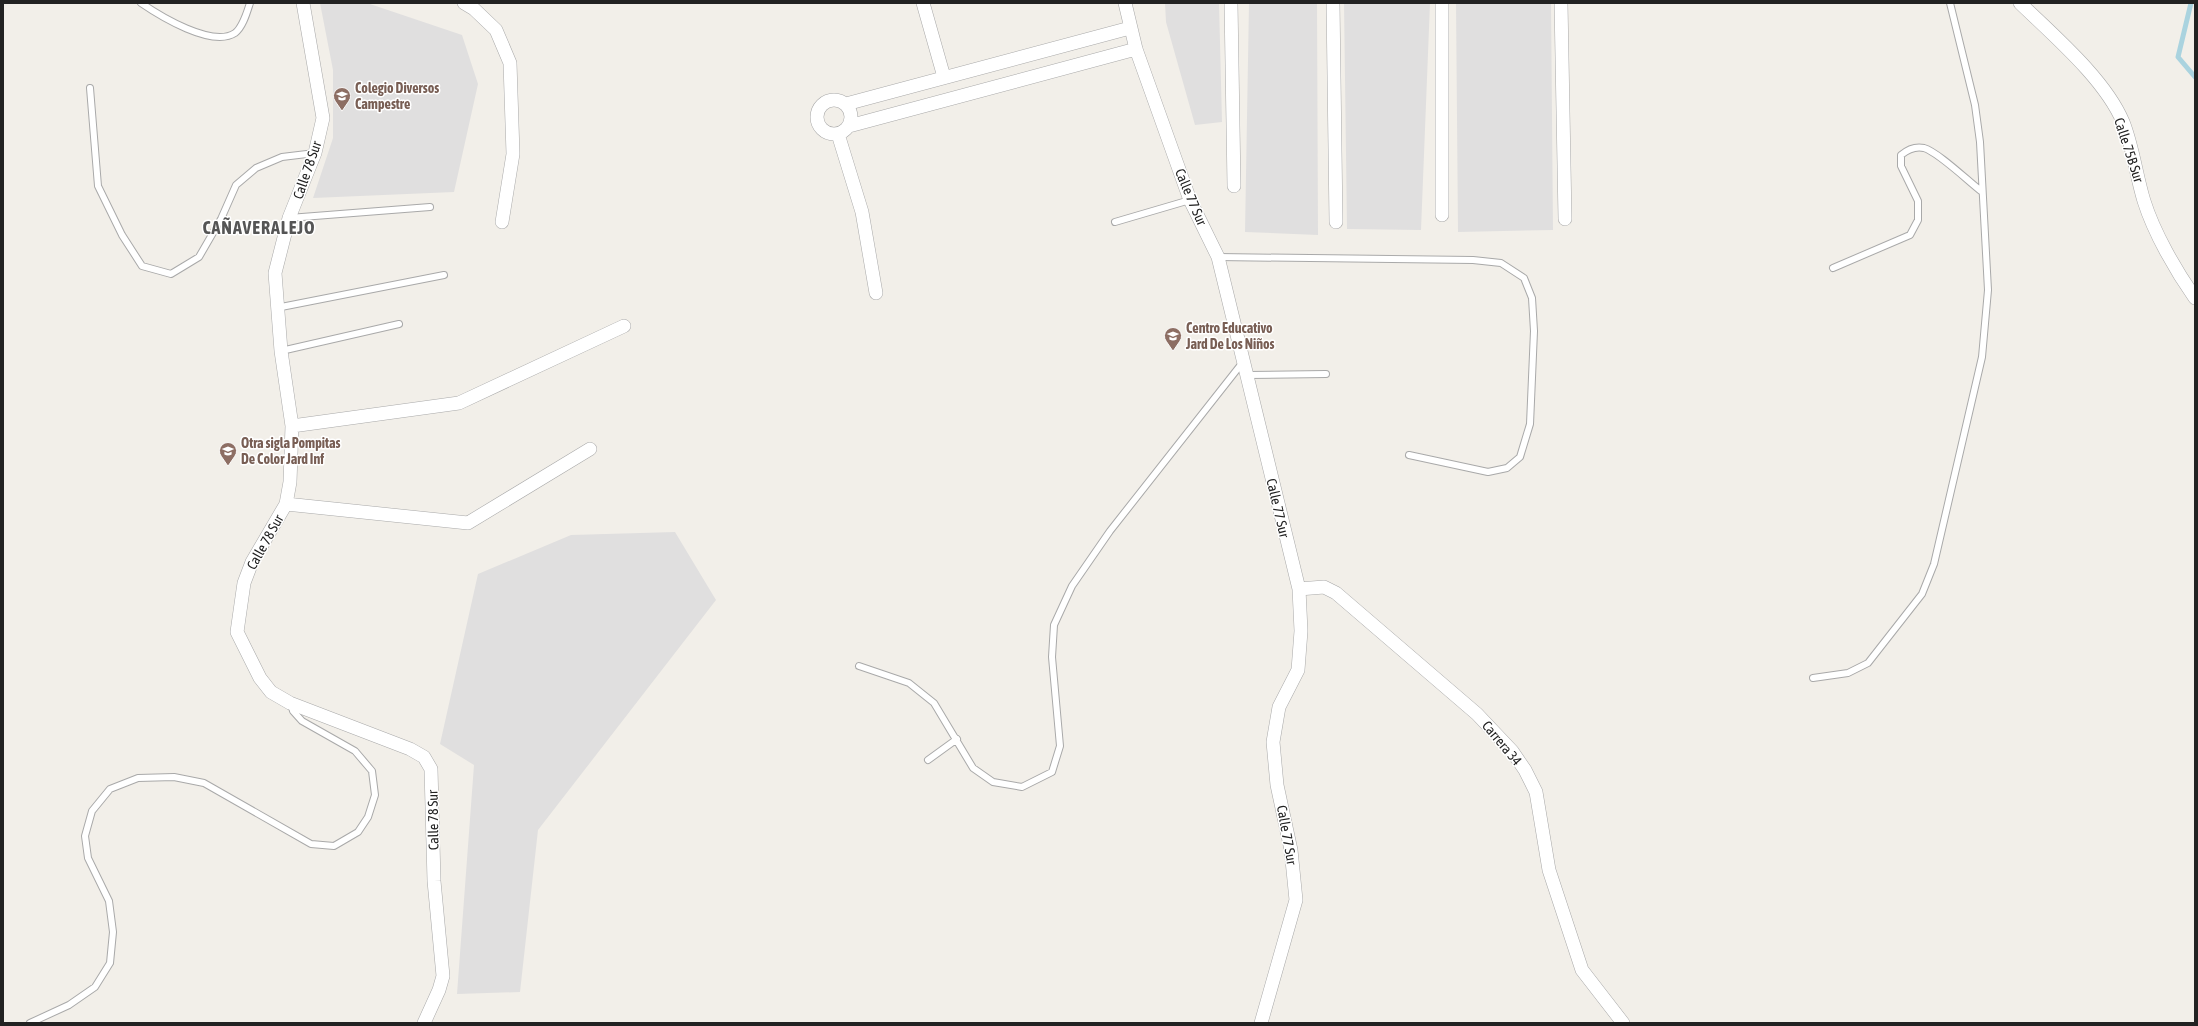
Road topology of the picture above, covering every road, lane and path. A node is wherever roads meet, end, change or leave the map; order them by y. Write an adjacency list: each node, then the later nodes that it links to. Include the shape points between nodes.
1 (141, 3): 2 (lane, via 153,12 198,34 219,38 235,33 245,18)
2 (250, 3)
3 (303, 3): 20 (street, Calle 78 Sur, via 322,118)
4 (464, 3): 28 (street, via 496,30 510,63 513,154)
5 (923, 3): 15 (street)
6 (1125, 3): 13 (street, Calle 77 Sur)
7 (1231, 3): 21 (street)
8 (1333, 3): 30 (street)
9 (1442, 3): 25 (street)
10 (1561, 3): 27 (street)
11 (1950, 3): 22 (lane, via 1975,105 1980,142)
12 (2020, 3): 35 (street, Calle 75B Sur, via 2106,92 2122,122 2144,202 2156,230)
13 (1130, 28): 14 (street, Calle 77 Sur); 15 (street)
14 (1136, 49): 18 (street); 23 (street, Calle 77 Sur)
15 (944, 77): 17 (street)
16 (90, 88): 20 (lane, via 98,186 122,235 142,266 171,274 199,257 221,219 236,185 256,168 282,157)
17 (846, 104): 18 (street, via 851,115); 19 (street, via 838,100 829,100 817,113 817,122 822,129 829,134)
18 (849, 126): 19 (street)
19 (838, 134): 34 (street, via 862,212)
20 (315, 153): 26 (street, Calle 78 Sur)
21 (1234, 186)
22 (1981, 191): 32 (lane, via 1923,148 1909,149 1901,156 1901,166 1918,201 1918,220 1910,235); 48 (lane, via 1988,290 1982,358 1934,564 1922,594 1868,663 1848,673)
23 (1190, 200): 29 (lane); 31 (street, Calle 77 Sur)
24 (430, 207): 26 (lane)
25 (1442, 215)
26 (289, 218): 36 (street, Calle 78 Sur, via 275,273)
27 (1565, 219)
28 (502, 222)
29 (1114, 222)
30 (1336, 222)
31 (1218, 257): 40 (street, Calle 77 Sur); 44 (lane, via 1473,260 1501,263 1524,278 1532,298 1534,331 1530,424 1520,457 1507,468 1488,472)
32 (1833, 268)
33 (444, 275): 36 (lane)
34 (876, 293)
35 (2195, 298)
36 (276, 308): 39 (street, Calle 78 Sur)
37 (400, 324): 39 (lane)
38 (624, 326): 42 (street, via 459,404)
39 (281, 352): 42 (street, Calle 78 Sur)
40 (1245, 369): 41 (lane); 46 (street, Calle 77 Sur); 50 (lane, via 1110,531 1072,586 1054,626 1052,657 1060,746 1052,772 1022,787 993,782 973,768)
41 (1326, 374)
42 (292, 426): 45 (street, Calle 78 Sur, via 290,482)
43 (590, 449): 45 (street, via 468,523)
44 (1409, 456)
45 (286, 504): 49 (street, Calle 78 Sur, via 252,562 244,583 237,632 260,678 271,692)
46 (1299, 588): 54 (street, Calle 77 Sur, via 1301,631 1298,670 1279,707 1273,742 1277,785 1291,850 1296,900); 55 (street, Carrera 34, via 1324,587 1336,593 1477,714 1512,751 1536,792 1549,870 1582,970)
47 (859, 666): 50 (lane, via 909,683 934,703)
48 (1813, 678)
49 (290, 703): 52 (lane, via 302,721 355,751 372,771 375,795 368,817 358,832 334,846 311,844 204,783 174,777 138,778 110,789 92,810 85,836 88,858 109,901 113,932 110,963 95,986 69,1005); 53 (street, Calle 78 Sur, via 410,749 424,757 431,769 434,881 443,976)
50 (957, 738): 51 (lane)
51 (928, 760)
52 (30, 1023)
53 (424, 1023)
54 (1261, 1023)
55 (1623, 1023)

